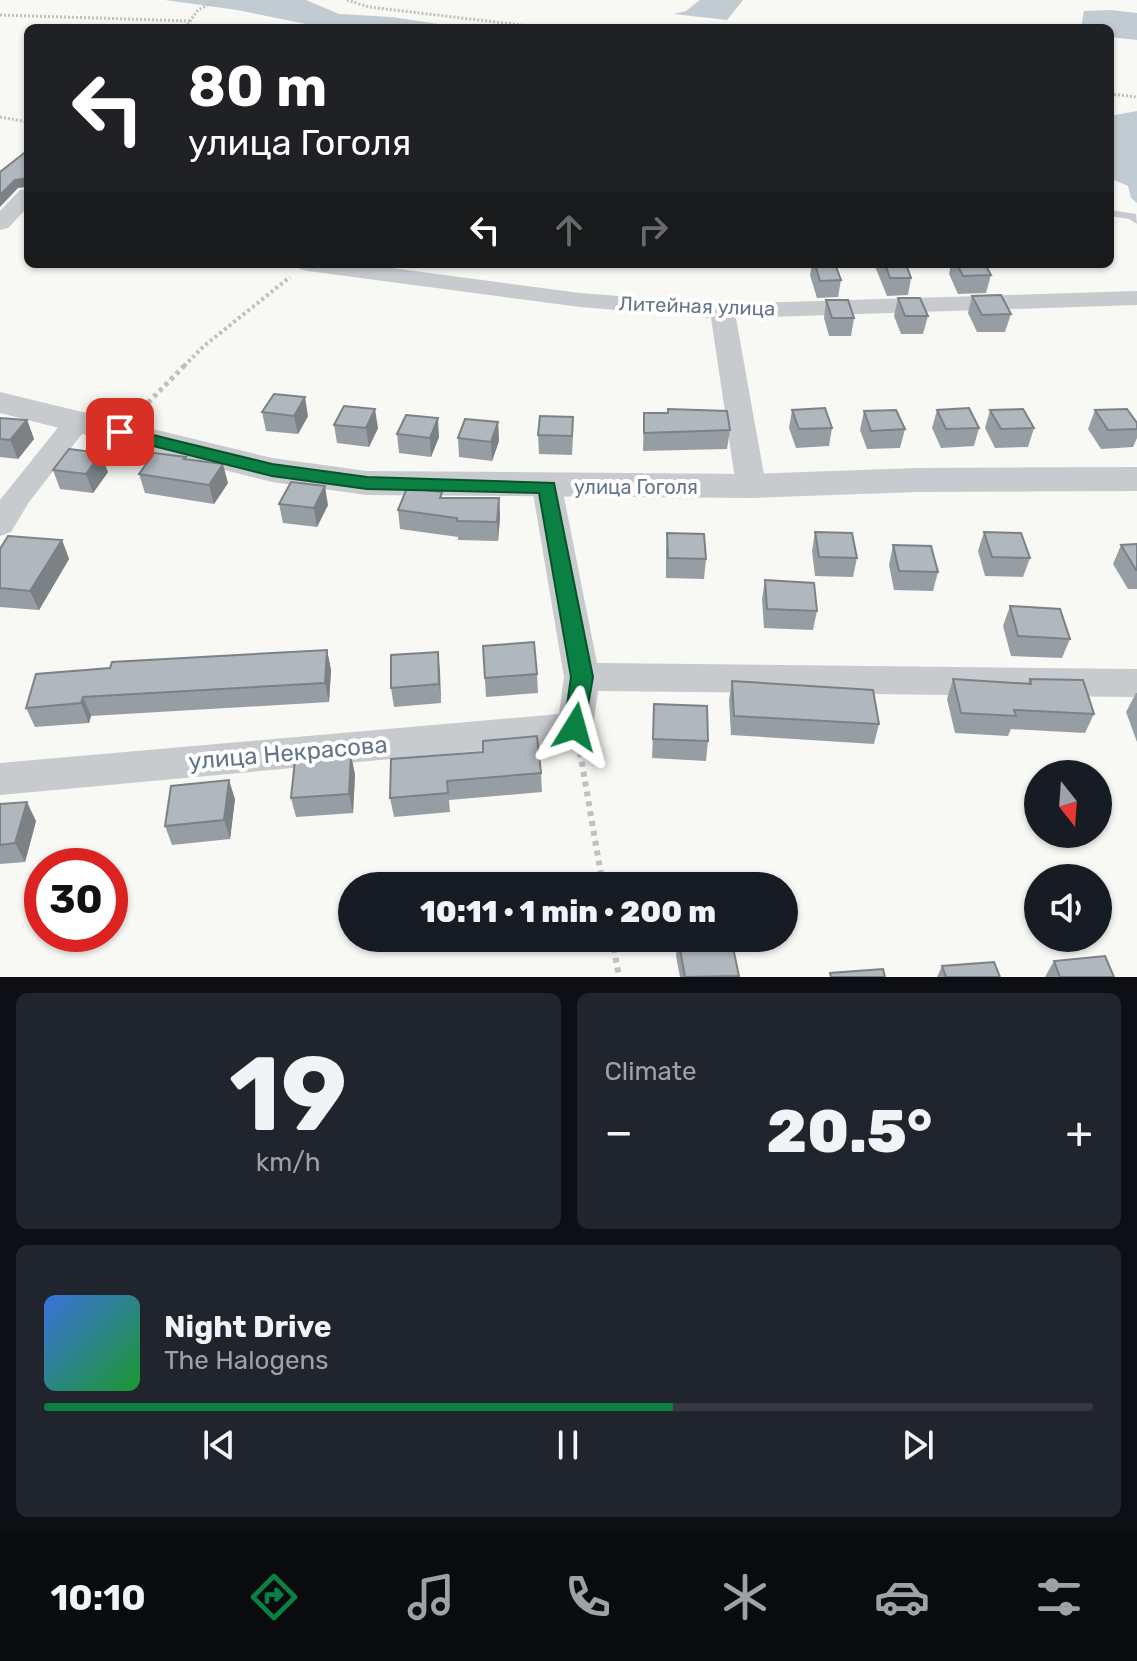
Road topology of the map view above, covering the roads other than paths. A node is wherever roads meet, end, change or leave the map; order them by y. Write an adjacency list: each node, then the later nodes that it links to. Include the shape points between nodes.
1 (24, 199): 4 (street)
2 (1114, 214): 3 (lane)
3 (1137, 221)
4 (0, 223)
5 (302, 268): 7 (street, Литейная улица)
6 (1137, 298): 7 (street, Литейная улица)
7 (722, 311): 11 (street)
8 (0, 402): 9 (street, улица Гоголя)
9 (78, 421): 12 (street, улица Гоголя, via 272,470 367,483); 13 (street)
10 (1137, 479): 11 (street, улица Гоголя)
11 (751, 486): 12 (street, улица Гоголя)
12 (547, 487): 14 (street)
13 (0, 525)
14 (582, 677): 15 (street); 16 (street, улица Некрасова, via 575,727)
15 (1137, 683)
16 (0, 779)

